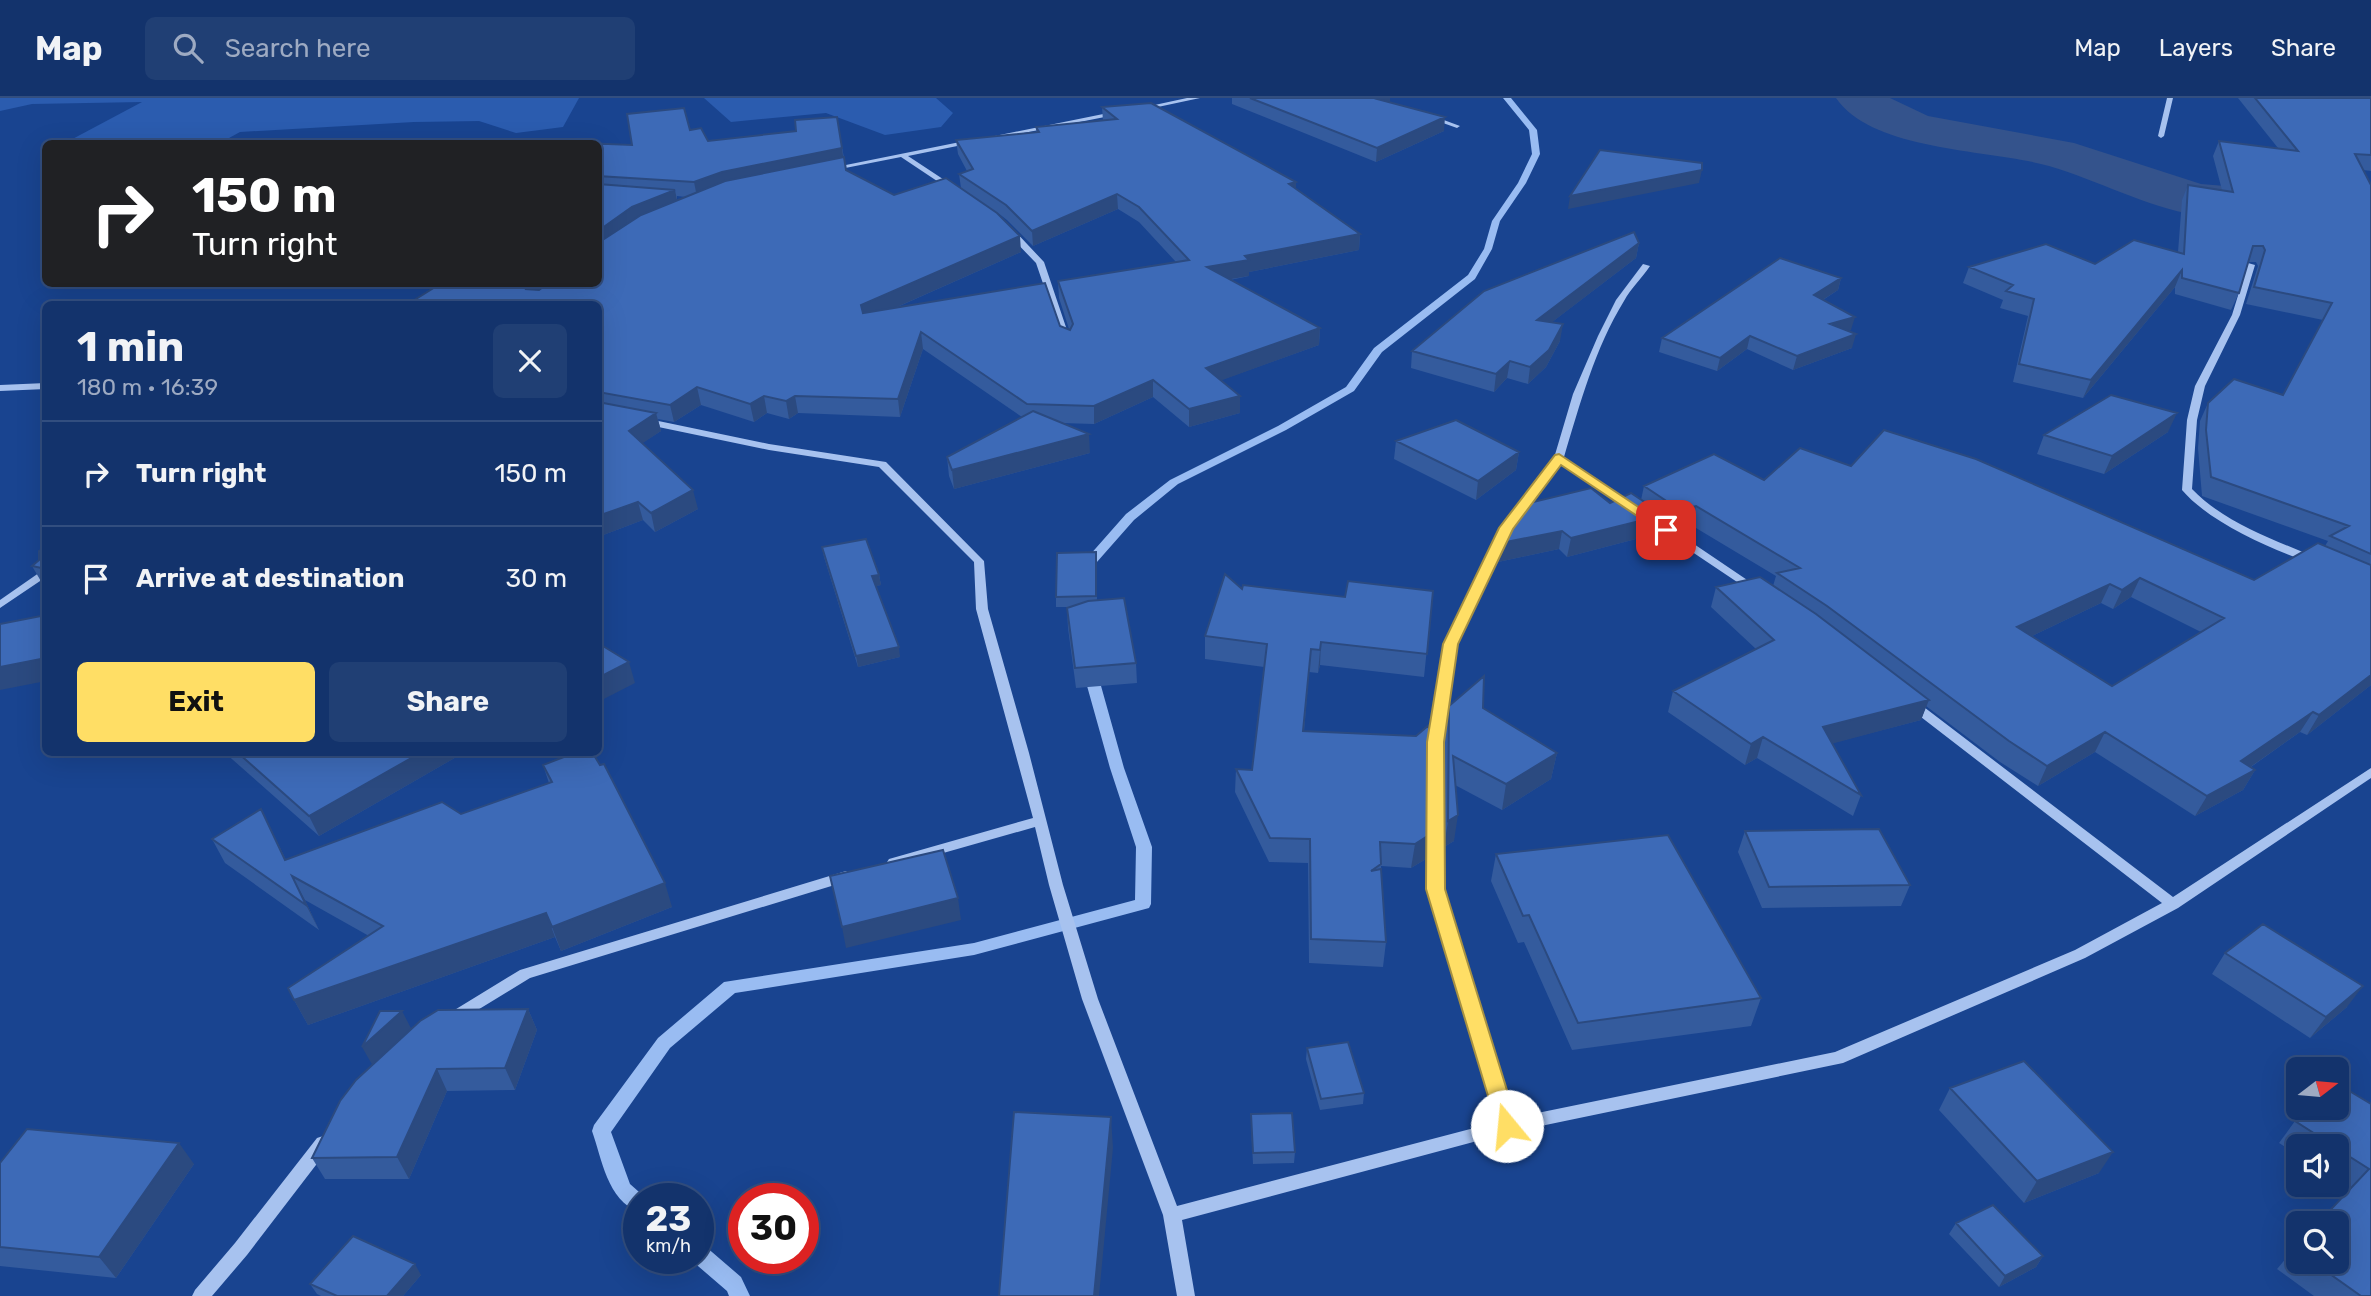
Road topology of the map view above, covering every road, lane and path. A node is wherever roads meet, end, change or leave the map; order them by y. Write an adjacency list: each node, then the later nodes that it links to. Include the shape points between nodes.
1 (1197, 98): 6 (street)
2 (2170, 98): 5 (street)
3 (1422, 114): 4 (street)
4 (1457, 126)
5 (2161, 136)
6 (903, 156): 7 (street); 8 (street)
7 (826, 170)
8 (958, 193)
9 (1003, 224): 12 (street, via 1040,262)
10 (2251, 265): 17 (street, via 2236,315 2200,386 2192,420 2187,490 2218,516)
11 (1646, 266): 16 (street, via 1620,300 1602,336)
12 (1067, 342)
13 (42, 386): 14 (street)
14 (0, 388)
15 (626, 418): 23 (street, via 882,464 979,561 982,609)
16 (1559, 458): 19 (street); 26 (street, via 1506,528 1451,644 1435,742 1435,889)
17 (2324, 564)
18 (42, 574): 20 (street)
19 (1770, 600)
20 (0, 605)
21 (1902, 696): 24 (street)
22 (2371, 772): 24 (street)
23 (1038, 821): 25 (street, via 525,974); 28 (street, via 1090,999)
24 (2173, 904): 26 (street, via 2080,954 1837,1058)
25 (434, 1029)
26 (1507, 1126): 28 (street)
27 (334, 1128): 29 (street)
28 (1172, 1215): 30 (street)
29 (201, 1296)
30 (1186, 1296)

